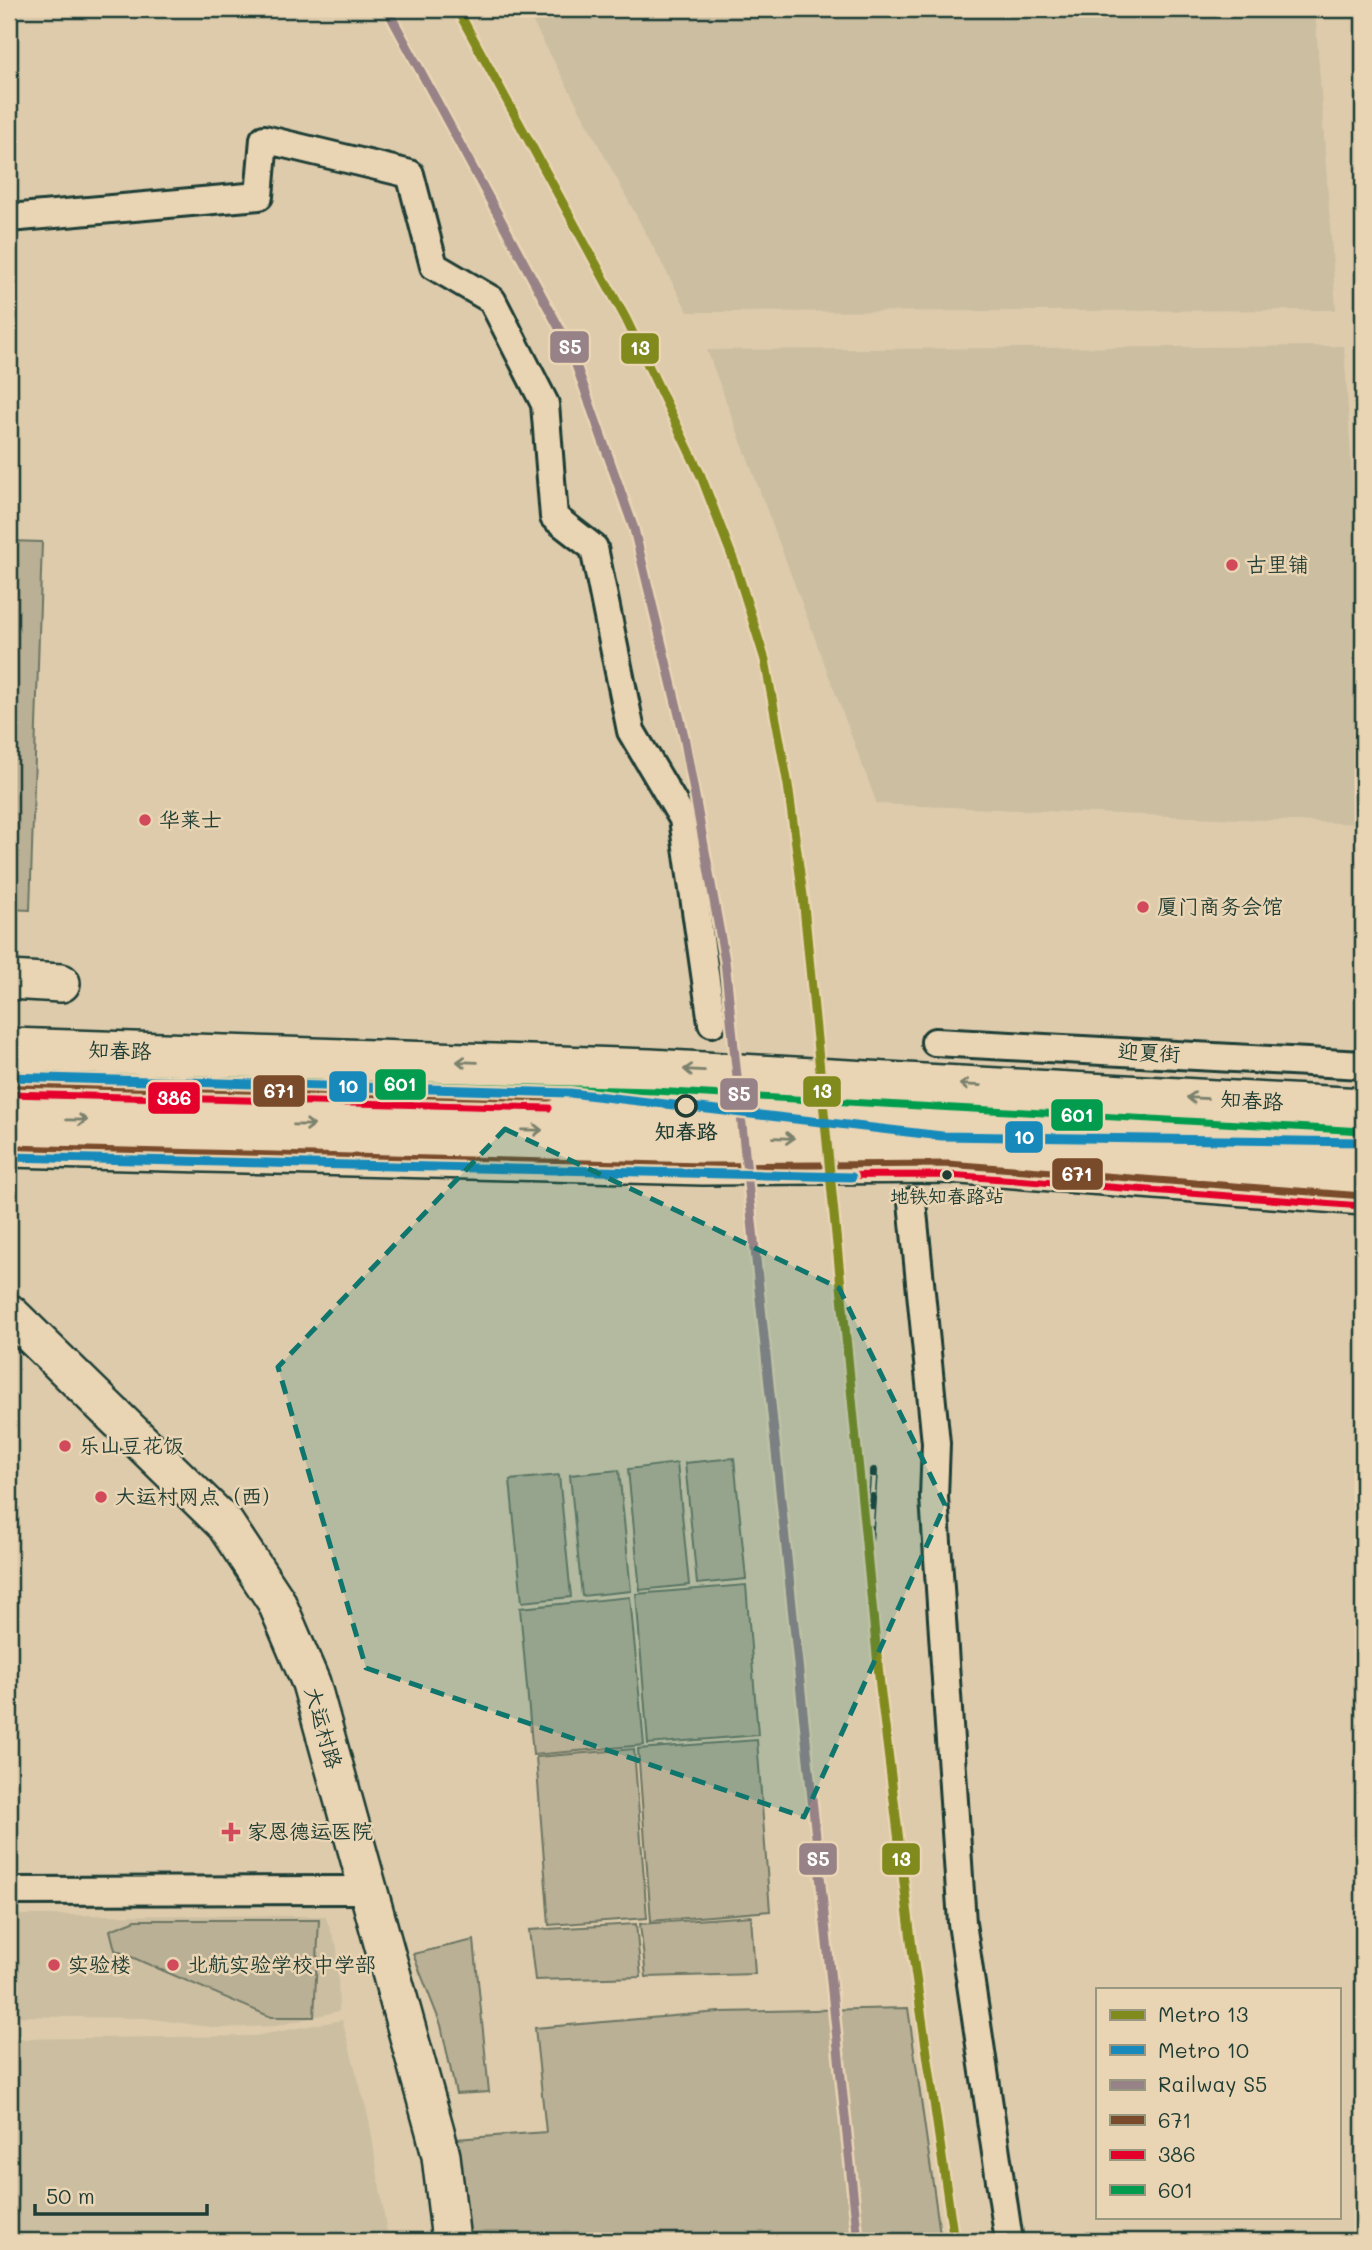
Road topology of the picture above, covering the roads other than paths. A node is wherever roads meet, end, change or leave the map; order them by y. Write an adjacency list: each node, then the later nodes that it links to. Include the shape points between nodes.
1 (9, 218): 4 (street, via 259,196 264,139 410,174 434,266 492,300 545,404 554,517 594,548 631,731 682,819)
2 (9, 980): 3 (street)
3 (61, 983)
4 (712, 1023)
5 (935, 1042): 7 (street, 迎夏街)
6 (9, 1047): 9 (street, 知春路, one-way to 6, via 650,1068)
7 (1363, 1065)
8 (9, 1084): 11 (main road, 知春路, via 653,1101)
9 (1363, 1107)
10 (9, 1119): 13 (main road, one-way to 13, via 746,1136)
11 (1363, 1142)
12 (9, 1148): 14 (street, via 703,1166 948,1164)
13 (1363, 1173)
14 (1363, 1196)
15 (912, 1202): 20 (street, via 936,1443 934,1497 962,1923)
16 (9, 1313): 17 (street, 大运村路, via 225,1524 276,1601 311,1684)
17 (367, 1890): 18 (street); 19 (street, 大运村路, via 438,2144)
18 (9, 1891)
19 (451, 2241)
20 (1009, 2241)

